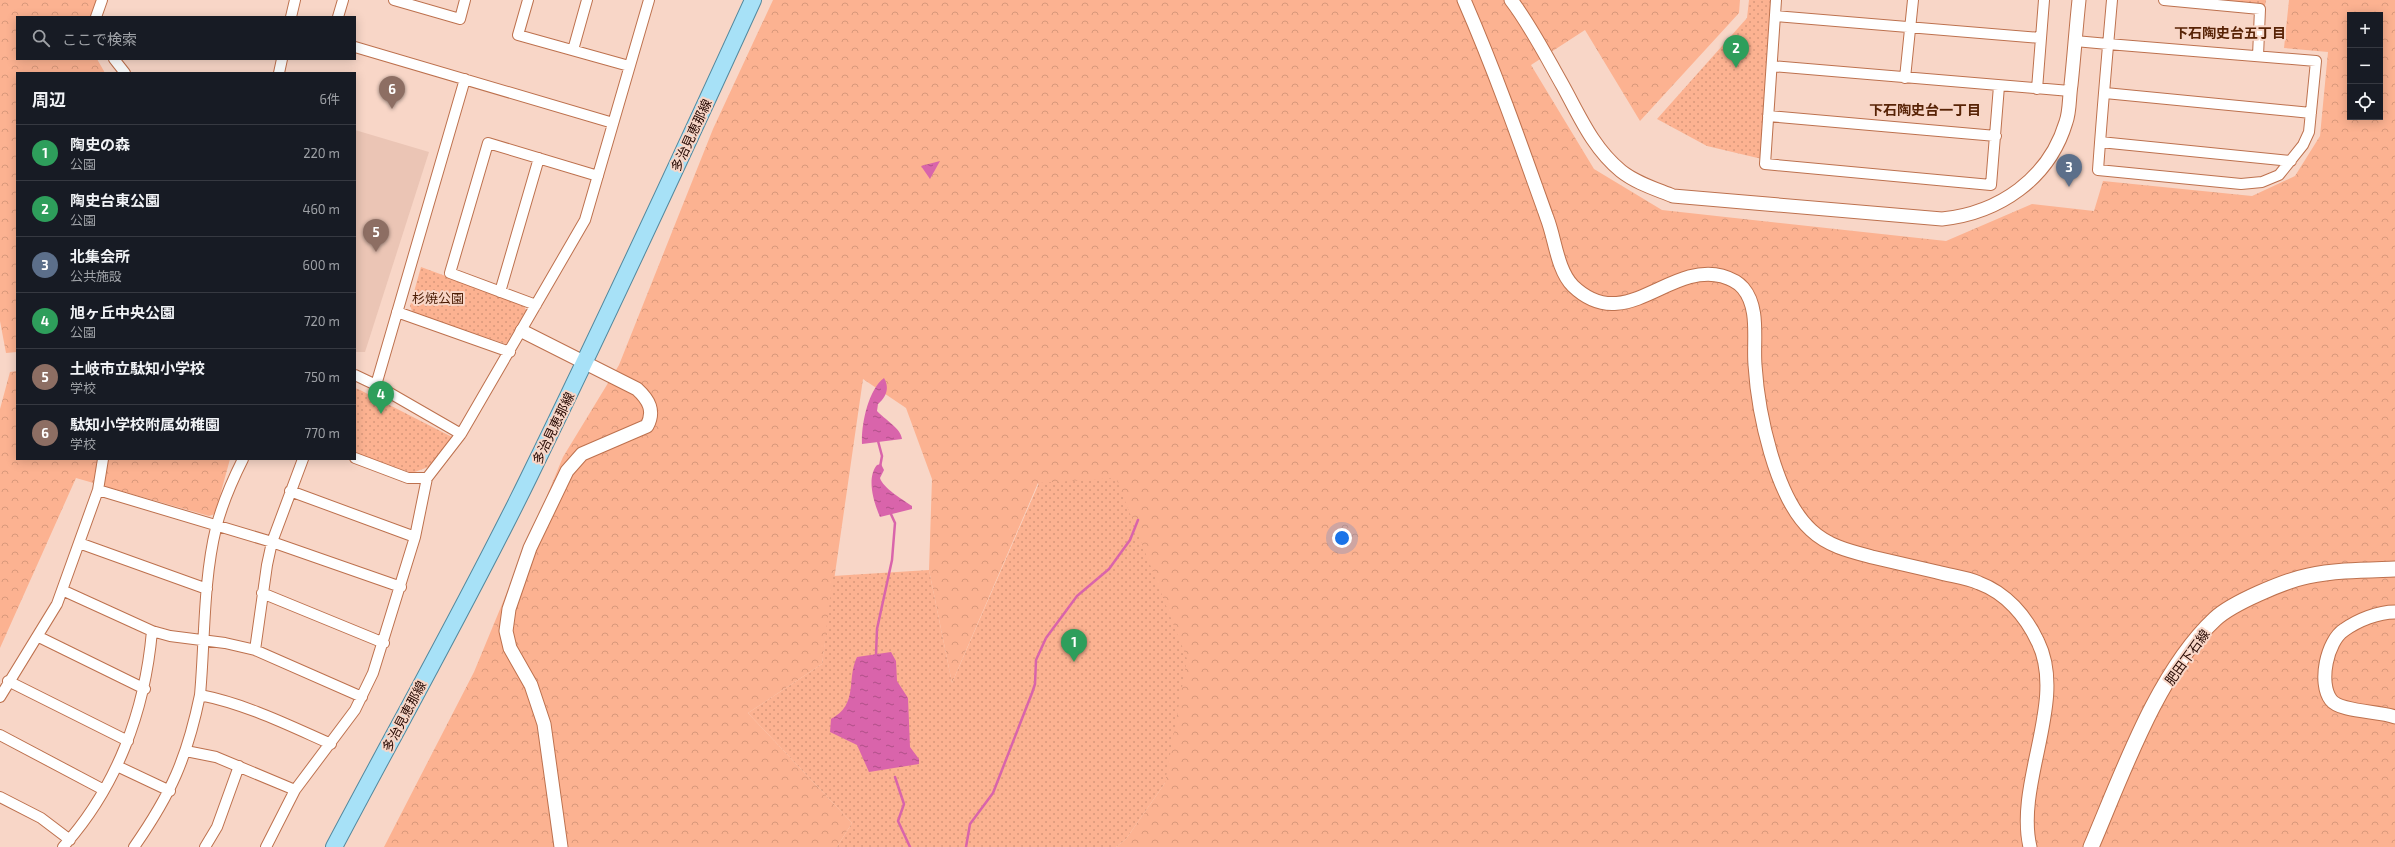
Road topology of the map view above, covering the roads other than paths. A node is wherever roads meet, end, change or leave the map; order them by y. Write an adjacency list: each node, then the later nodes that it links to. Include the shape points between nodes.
1 (102, 0): 19 (street)
2 (295, 0): 20 (street)
3 (343, 0): 21 (street)
4 (394, 0): 18 (street)
5 (465, 0): 18 (street, via 460,19)
6 (528, 0): 28 (street, via 518,35)
7 (587, 0): 28 (street)
8 (649, 0): 32 (street)
9 (753, 0): 55 (main road, 多治見恵那線)
10 (1464, 0): 103 (street, via 1488,55 1552,230 1562,268 1571,284 1586,296 1601,302 1625,303 1689,277 1711,273 1729,278 1742,287 1752,309 1757,392 1765,426 1781,485 1796,514 1826,542 1853,552 1979,582 2016,607 2031,628 2040,646 2046,670 2047,692 2026,813)
11 (1512, 0): 40 (street, via 1563,86 1587,133 1601,152 1622,172 1673,196 1942,219 1966,217 2002,201 2030,180 2045,164 2067,121)
12 (1776, 0): 22 (street)
13 (1913, 0): 23 (street)
14 (2044, 0): 24 (street)
15 (2079, 0): 25 (street)
16 (2112, 0): 26 (street)
17 (2164, 0): 29 (street, via 2260,9)
18 (406, 2)
19 (96, 16)
20 (291, 16)
21 (338, 16)
22 (1775, 16): 23 (street); 33 (street)
23 (1910, 28): 24 (street); 36 (street)
24 (2041, 38): 39 (street)
25 (2075, 41): 26 (street); 40 (street)
26 (2108, 44): 29 (street); 41 (street)
27 (356, 47): 37 (street)
28 (573, 50): 32 (street)
29 (2258, 56): 42 (street, via 2316,61)
30 (115, 60): 34 (street)
31 (282, 60): 35 (street)
32 (629, 66): 44 (street)
33 (1772, 66): 36 (street); 43 (street)
34 (123, 72)
35 (279, 72)
36 (1905, 78): 38 (street)
37 (465, 79): 44 (street); 52 (street)
38 (1999, 86): 39 (street); 45 (street)
39 (2037, 88): 40 (street)
40 (2070, 91)
41 (2105, 92): 42 (street); 46 (street)
42 (2311, 113): 48 (street, via 2309,132)
43 (1768, 116): 45 (street); 45 (street, via 1765,164 1991,185)
44 (613, 123): 49 (street)
45 (1996, 136)
46 (2100, 142): 48 (street); 48 (street, via 2098,170 2241,184 2262,182 2279,175)
47 (538, 158): 49 (street); 50 (street); 50 (street, via 488,143 450,273)
48 (2291, 161)
49 (598, 176): 51 (street, via 585,220)
50 (500, 292): 51 (street)
51 (536, 305): 53 (street)
52 (397, 312): 54 (street); 57 (street)
53 (522, 331): 54 (street); 55 (street)
54 (510, 352): 58 (street)
55 (585, 361): 101 (main road, 多治見恵那線, via 463,607); 102 (street, via 637,389 646,397 651,407 651,418 647,426 582,454 567,471 530,548 509,608 506,631 510,648 531,685 544,724)
56 (356, 375): 57 (street)
57 (376, 385): 58 (street)
58 (461, 434): 63 (street)
59 (356, 458): 63 (street, via 408,478)
60 (103, 460): 64 (street)
61 (242, 460): 66 (street)
62 (303, 460): 65 (street)
63 (427, 478): 67 (street)
64 (98, 490): 66 (street, via 204,520); 69 (street)
65 (290, 491): 67 (street); 68 (street)
66 (217, 527): 68 (street); 72 (street)
67 (415, 538): 71 (street)
68 (272, 542): 71 (street); 74 (street)
69 (79, 543): 72 (street); 73 (street)
70 (2395, 569): 104 (main road, 肥田下石線, via 2342,571 2307,576 2242,602 2216,618 2194,641 2172,672 2135,743)
71 (401, 587): 79 (street)
72 (207, 589): 78 (street)
73 (62, 590): 76 (street); 77 (street)
74 (262, 593): 79 (street); 80 (street)
75 (2395, 612): 86 (street, via 2374,615 2342,630 2334,642 2324,669 2326,687 2331,700 2342,708)
76 (152, 631): 78 (street); 82 (street)
77 (38, 637): 81 (street); 82 (street)
78 (204, 640): 80 (street); 83 (street)
79 (384, 643): 85 (street)
80 (255, 650): 85 (street)
81 (8, 681): 84 (street); 88 (street)
82 (145, 688): 88 (street)
83 (200, 695): 89 (street, via 263,713); 90 (street)
84 (0, 697)
85 (362, 697): 89 (street)
86 (2395, 717)
87 (0, 735): 93 (street)
88 (128, 741): 91 (street)
89 (331, 744): 94 (street)
90 (186, 751): 92 (street, via 216,757); 95 (street)
91 (117, 766): 93 (street); 95 (street)
92 (239, 766): 94 (street); 99 (street, via 217,827)
93 (104, 790): 97 (street)
94 (295, 790): 100 (street)
95 (170, 791): 98 (street)
96 (0, 797): 97 (street, via 41,818)
97 (67, 843)
98 (134, 847)
99 (205, 847)
100 (266, 847)
101 (334, 847)
102 (561, 847)
103 (2030, 847)
104 (2091, 847)

